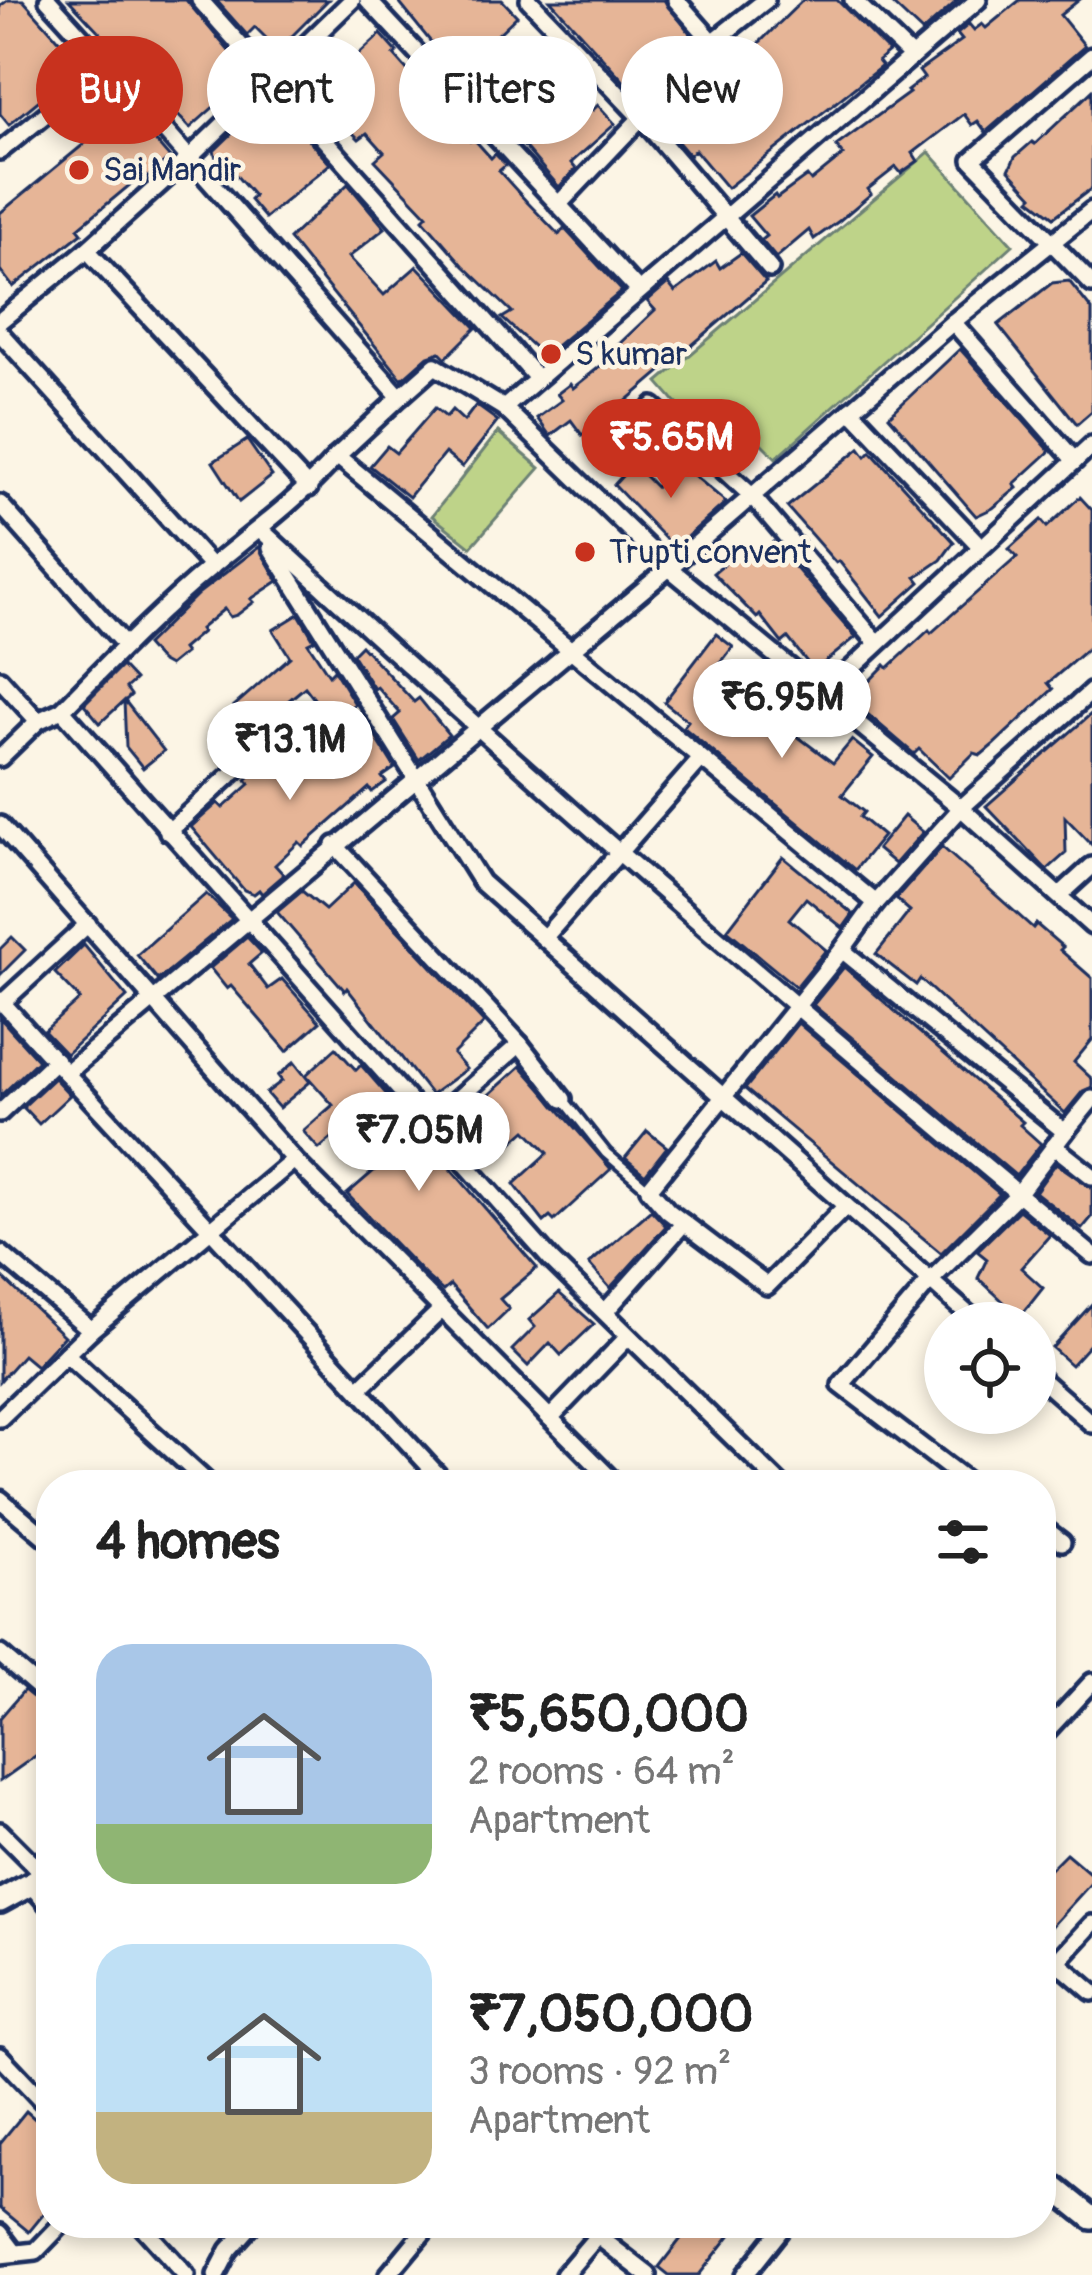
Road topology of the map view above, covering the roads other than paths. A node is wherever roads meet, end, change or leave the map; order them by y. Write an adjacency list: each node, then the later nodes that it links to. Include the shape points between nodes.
1 (48, 0): 10 (street)
2 (200, 0): 11 (street)
3 (352, 0): 12 (street)
4 (368, 0): 26 (street)
5 (529, 0): 17 (street)
6 (676, 0): 13 (street)
7 (766, 0): 14 (street)
8 (853, 0): 16 (street)
9 (978, 0): 16 (street)
10 (81, 36)
11 (231, 36)
12 (315, 36)
13 (707, 36)
14 (722, 36)
15 (1092, 56): 29 (street, via 972,160)
16 (912, 57): 28 (street)
17 (621, 97)
18 (36, 121): 24 (street)
19 (207, 140): 25 (street)
20 (621, 142): 26 (street)
21 (177, 144): 25 (street)
22 (327, 144): 37 (street)
23 (663, 144): 28 (street)
24 (1, 148)
25 (189, 158): 30 (street); 38 (street)
26 (558, 205): 33 (street)
27 (1092, 210): 29 (street)
28 (724, 215): 31 (street); 33 (street)
29 (1054, 244): 32 (street); 35 (street)
30 (87, 250): 34 (street); 45 (street)
31 (770, 268)
32 (1092, 284)
33 (638, 290): 37 (street)
34 (0, 321)
35 (952, 322): 41 (street); 44 (street)
36 (0, 333): 50 (street)
37 (537, 378): 40 (street)
38 (400, 397): 40 (street, via 435,366); 43 (street)
39 (653, 406): 46 (street)
40 (504, 408): 51 (street)
41 (851, 410): 46 (street); 49 (street)
42 (1092, 445): 44 (street)
43 (337, 456): 45 (street); 54 (street)
44 (1075, 461): 49 (street)
45 (309, 488): 48 (street)
46 (752, 496): 51 (street); 52 (street)
47 (0, 504): 53 (street)
48 (260, 530): 50 (street); 61 (street); 64 (street)
49 (981, 547): 52 (street)
50 (212, 567): 53 (street)
51 (669, 568): 54 (street); 57 (street)
52 (877, 643): 57 (street)
53 (125, 645): 58 (street)
54 (569, 651): 61 (street); 63 (street)
55 (0, 679): 59 (street)
56 (1092, 691): 65 (street)
57 (824, 694): 65 (street)
58 (62, 710): 59 (street); 67 (street)
59 (38, 721): 62 (street)
60 (286, 724): 67 (street)
61 (475, 729): 64 (street); 69 (street)
62 (0, 758)
63 (700, 760): 69 (street); 72 (street)
64 (414, 780): 68 (street); 76 (street, via 481,882)
65 (961, 808): 71 (street); 72 (street)
66 (0, 825): 74 (street)
67 (168, 832): 73 (street)
68 (335, 845): 73 (street); 81 (street)
69 (618, 854): 76 (street); 80 (street)
70 (1092, 866): 71 (street)
71 (1059, 896): 75 (street)
72 (876, 903): 77 (street)
73 (248, 918): 78 (street); 87 (street)
74 (88, 923): 78 (street); 79 (street)
75 (1092, 926)
76 (544, 938): 84 (street)
77 (842, 950): 80 (street); 88 (street)
78 (153, 997): 82 (street); 89 (street)
79 (2, 1001): 82 (street)
80 (795, 1008): 84 (street); 92 (street)
81 (520, 1044): 83 (street); 87 (street)
82 (61, 1066): 86 (street); 95 (street)
83 (563, 1099): 91 (lane, via 606,1153)
84 (725, 1099): 91 (street); 93 (street)
85 (1092, 1099): 88 (street)
86 (0, 1113)
87 (430, 1123): 101 (street)
88 (1059, 1139): 90 (street); 92 (street)
89 (294, 1160): 95 (street); 100 (street)
90 (1092, 1176)
91 (649, 1189): 94 (street)
92 (1018, 1194): 97 (street); 98 (street)
93 (846, 1206): 94 (street, via 767,1286); 98 (street)
94 (684, 1223): 101 (street)
95 (209, 1232): 102 (street); 105 (street)
96 (0, 1253): 102 (street)
97 (1092, 1255)
98 (930, 1281): 99 (street); 114 (street, via 842,1385)
99 (954, 1302)
100 (441, 1310): 105 (street); 108 (street)
101 (605, 1312): 103 (street)
102 (91, 1330): 104 (street)
103 (628, 1337): 108 (street); 113 (street)
104 (66, 1354): 107 (street); 110 (street)
105 (359, 1389): 111 (street)
106 (1056, 1392): 109 (street)
107 (0, 1418)
108 (550, 1418): 112 (street)
109 (1092, 1424)
110 (194, 1470)
111 (433, 1470)
112 (602, 1470)
113 (766, 1470)
114 (952, 1470)
115 (0, 1499): 116 (street)
116 (36, 1529)
117 (1056, 1537): 118 (street)
118 (1062, 1542)
119 (0, 1654): 121 (street)
120 (1092, 1682): 122 (street)
121 (36, 1685)
122 (1056, 1721)
123 (0, 1831): 124 (street)
124 (36, 1871)
125 (36, 1881): 126 (main road)
126 (0, 1901)
127 (1092, 1924): 128 (street)
128 (1058, 1962): 129 (street); 130 (street)
129 (1056, 1964)
130 (1092, 1993)
131 (0, 2056): 132 (street)
132 (36, 2094)
133 (1056, 2189): 134 (main road)
134 (1092, 2218)
135 (0, 2233): 143 (street)
136 (49, 2238): 143 (street, via 36,2252)
137 (153, 2238): 144 (street)
138 (240, 2238): 145 (street)
139 (419, 2238): 146 (street)
140 (595, 2238): 147 (street)
141 (602, 2238): 148 (street)
142 (775, 2238): 149 (street)
143 (8, 2254)
144 (186, 2275)
145 (216, 2275)
146 (388, 2275)
147 (564, 2275)
148 (648, 2275)
149 (745, 2275)

